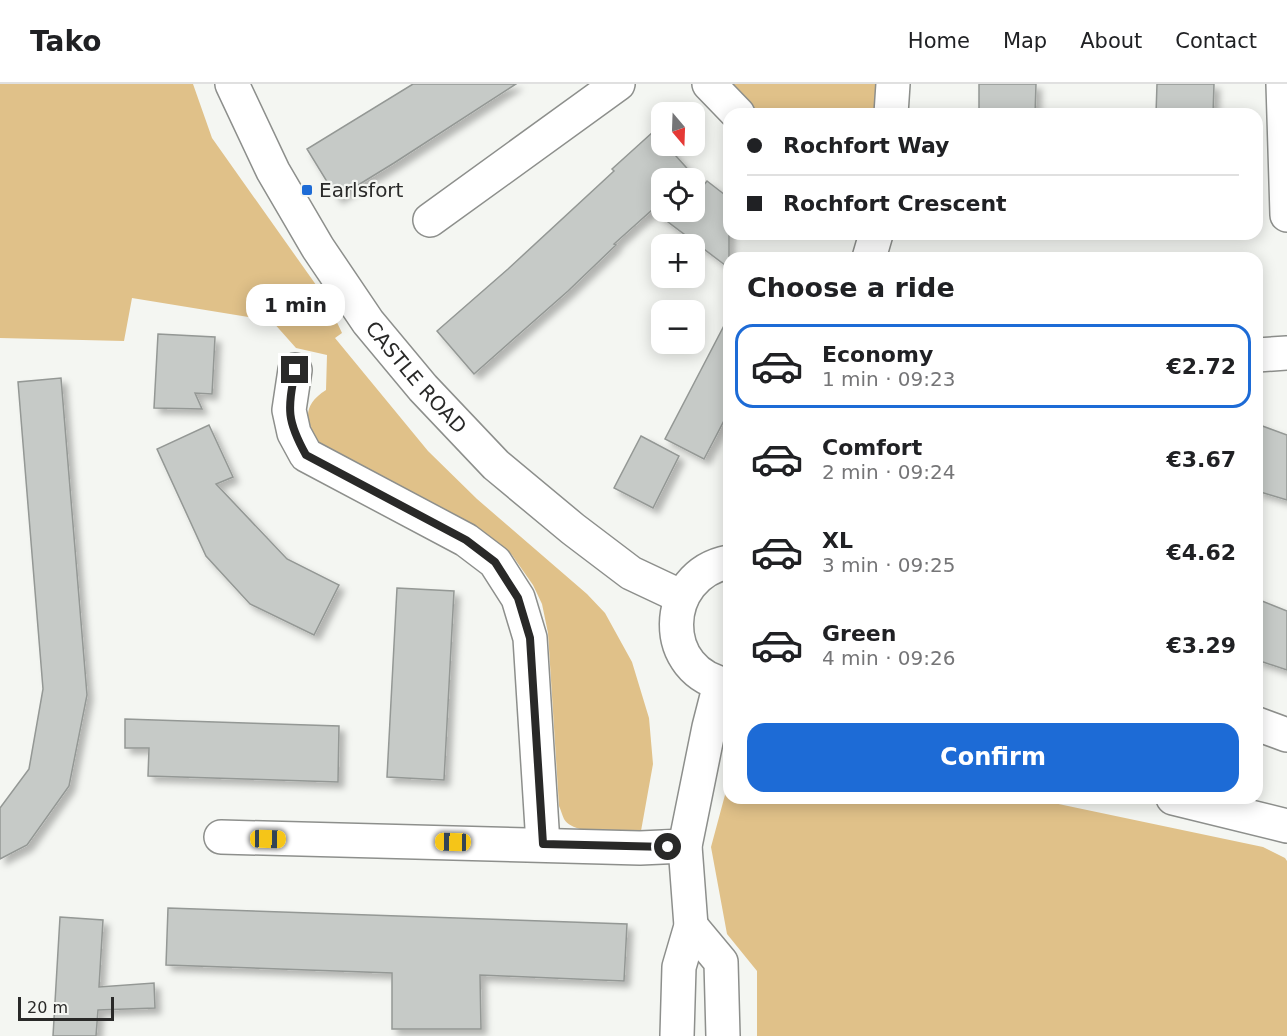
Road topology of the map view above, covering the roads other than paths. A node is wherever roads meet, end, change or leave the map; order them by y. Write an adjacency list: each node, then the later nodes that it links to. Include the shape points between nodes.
1 (232, 84): 14 (street, CASTLE ROAD, via 273,171 318,248 368,322 423,388 496,465 573,529 632,573)
2 (618, 84): 9 (street)
3 (709, 84): 6 (street)
4 (893, 84): 7 (street)
5 (1283, 84): 8 (street)
6 (732, 108)
7 (891, 108)
8 (1287, 215)
9 (430, 220)
10 (1287, 353): 11 (street)
11 (1263, 355)
12 (295, 370): 22 (street, via 289,410 294,433 306,455 466,540 495,562 518,598 530,638)
13 (723, 564): 14 (street, via 694,579)
14 (682, 597): 15 (street, via 676,630 680,648 704,676)
15 (723, 683)
16 (723, 689): 23 (street, via 709,727)
17 (1263, 726): 18 (street)
18 (1287, 735)
19 (1197, 804): 20 (street)
20 (1287, 826)
21 (221, 837): 22 (street)
22 (543, 844): 23 (street)
23 (685, 846): 24 (street)
24 (691, 926): 25 (street, via 679,967); 26 (street, via 721,962)
25 (677, 1036)
26 (723, 1036)

